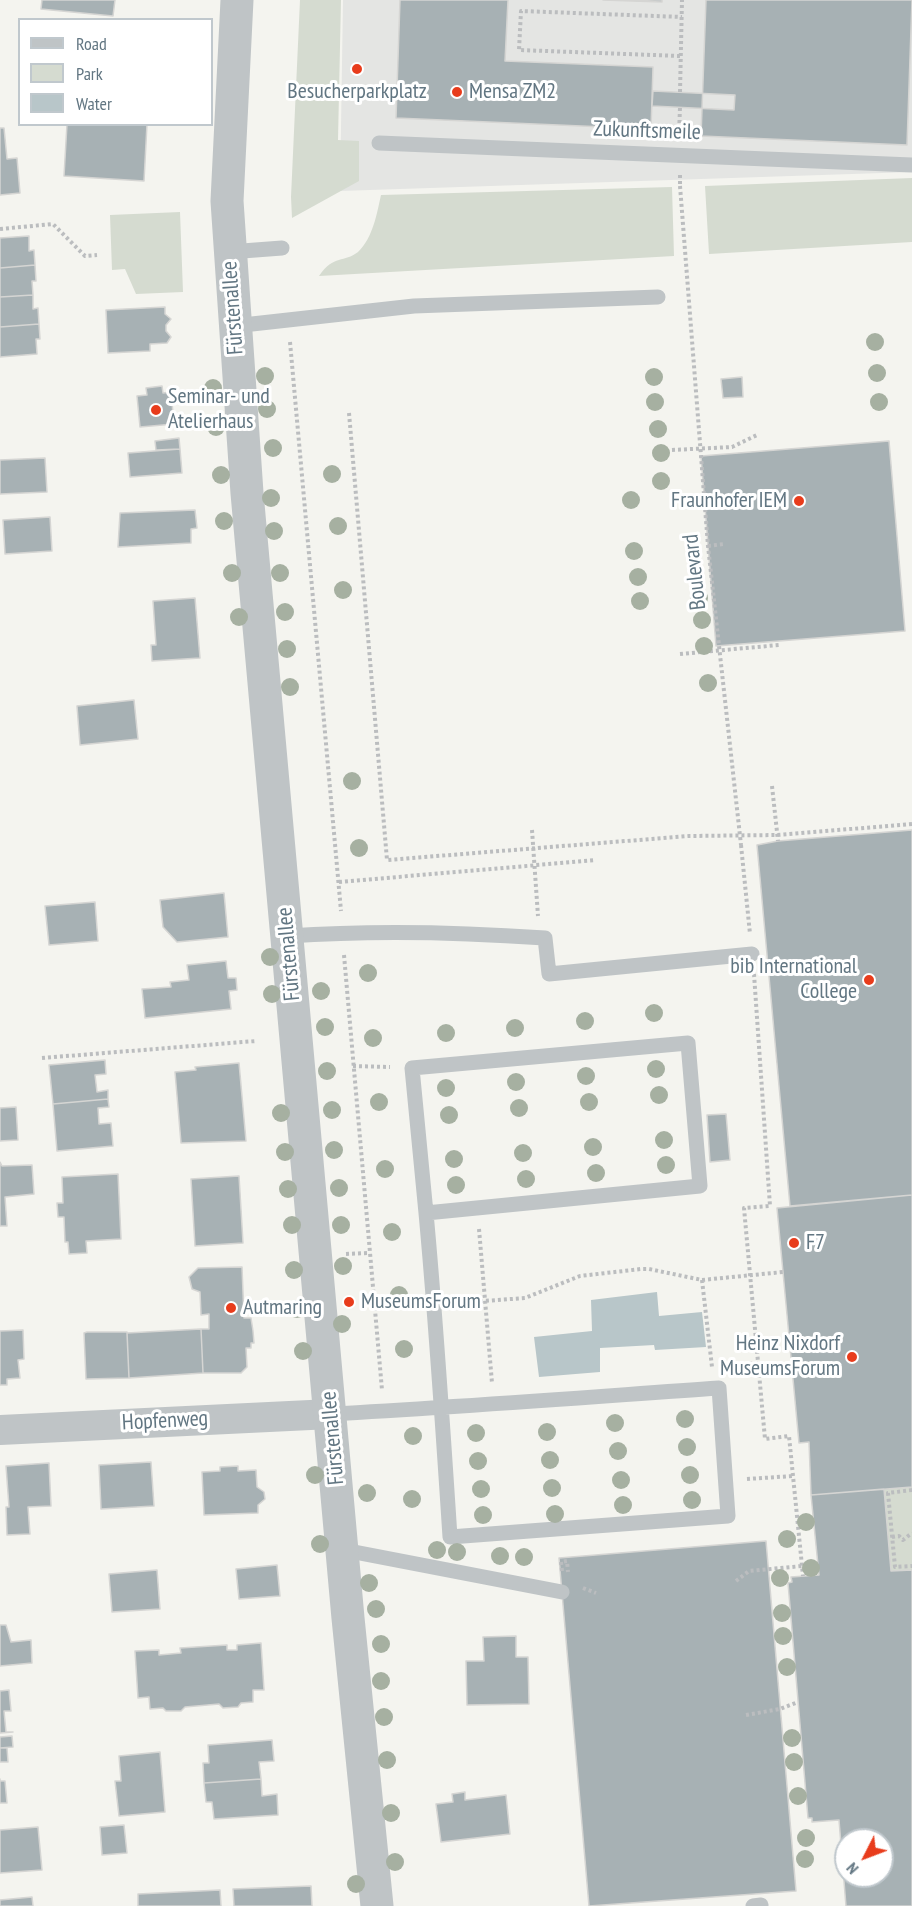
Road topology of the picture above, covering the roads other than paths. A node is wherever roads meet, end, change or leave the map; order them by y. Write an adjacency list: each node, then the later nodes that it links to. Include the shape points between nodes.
1 (237, 0): 5 (street, Fürstenallee, via 227,201)
2 (380, 142): 3 (lane, Zukunftsmeile)
3 (912, 165)
4 (282, 248): 5 (lane)
5 (230, 252): 7 (street, Fürstenallee)
6 (658, 297): 7 (lane, via 414,306)
7 (234, 326): 8 (street, Fürstenallee)
8 (288, 936): 9 (lane, via 342,932 545,938 549,974); 12 (street, Fürstenallee)
9 (752, 954)
10 (426, 1213): 10 (lane, via 700,1186 688,1043 412,1068); 11 (lane)
11 (442, 1407): 11 (lane, via 719,1388 728,1516 450,1537); 12 (lane)
12 (331, 1414): 13 (street, Hopfenweg); 14 (street, Fürstenallee)
13 (0, 1430)
14 (344, 1550): 15 (lane); 17 (street, Fürstenallee)
15 (562, 1592)
16 (761, 1905): 18 (lane)
17 (377, 1906)
18 (753, 1906)

